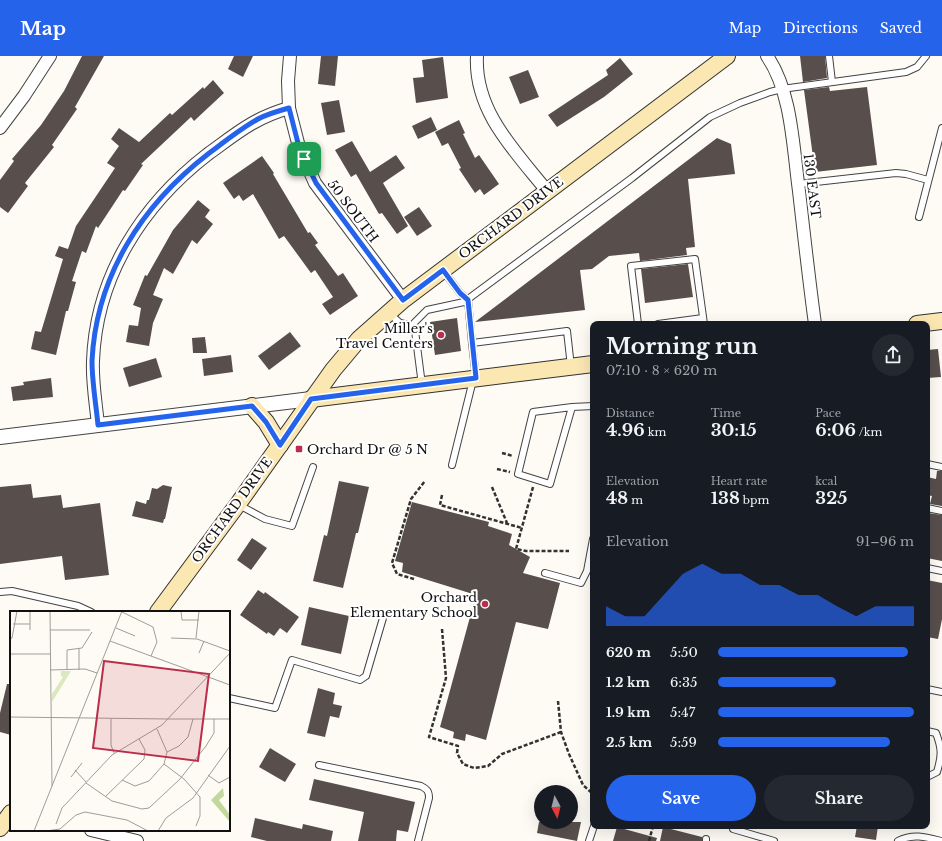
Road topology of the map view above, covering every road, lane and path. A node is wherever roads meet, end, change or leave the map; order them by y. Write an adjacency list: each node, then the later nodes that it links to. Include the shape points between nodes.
1 (50, 56): 11 (street)
2 (290, 56): 10 (street, 50 SOUTH)
3 (477, 56): 15 (street, via 478,78 486,108 502,134)
4 (727, 56): 15 (main road, ORCHARD DRIVE)
5 (767, 56): 9 (street, 130 EAST, via 776,70)
6 (829, 56): 8 (lane)
7 (926, 56): 8 (lane, via 917,67 906,72)
8 (832, 82): 9 (lane)
9 (782, 89): 14 (street, 130 EAST); 19 (lane, via 740,103 710,117)
10 (289, 108): 18 (street, 50 SOUTH, via 299,147 316,183); 36 (street, via 265,116 245,127 187,171 160,198 129,240 107,287 94,342 93,373)
11 (0, 128)
12 (942, 128): 13 (lane)
13 (928, 180): 14 (lane, via 896,172); 16 (lane)
14 (798, 184): 23 (street, 130 EAST)
15 (547, 191): 17 (main road, ORCHARD DRIVE)
16 (920, 217)
17 (443, 270): 18 (main road, ORCHARD DRIVE); 19 (lane)
18 (403, 300): 20 (main road, ORCHARD DRIVE)
19 (468, 300): 26 (lane, via 427,310); 27 (lane)
20 (388, 312): 26 (lane, via 400,323); 32 (main road, ORCHARD DRIVE, via 359,339)
21 (638, 321): 22 (lane, via 631,266 695,258)
22 (704, 321)
23 (815, 321)
24 (942, 321): 25 (main road)
25 (930, 322)
26 (414, 326): 31 (lane)
27 (472, 343): 29 (lane, via 567,332); 30 (lane)
28 (590, 364): 29 (main road)
29 (571, 367): 30 (main road)
30 (475, 378): 31 (main road); 39 (lane)
31 (422, 385): 32 (main road)
32 (311, 399): 33 (street); 38 (main road, ORCHARD DRIVE)
33 (252, 406): 36 (street); 38 (main road, via 266,422)
34 (590, 406): 35 (lane)
35 (572, 407): 44 (lane, via 533,412); 44 (lane, via 550,484)
36 (98, 425): 37 (street)
37 (0, 437)
38 (280, 445): 49 (main road, ORCHARD DRIVE)
39 (452, 465)
40 (930, 465): 42 (lane)
41 (313, 467): 49 (lane, via 292,526 265,519)
42 (942, 467)
43 (497, 469): 44 (path)
44 (518, 474)
45 (425, 481): 59 (path, via 411,499 392,563 397,574)
46 (492, 488): 52 (path)
47 (442, 495): 52 (path, via 440,505)
48 (529, 500): 53 (path)
49 (238, 504): 62 (main road, ORCHARD DRIVE)
50 (930, 509): 51 (lane)
51 (942, 511)
52 (507, 524): 53 (path)
53 (522, 528): 54 (path, via 516,549)
54 (569, 550)
55 (590, 555): 58 (lane, via 587,571 581,583)
56 (930, 569): 57 (lane)
57 (942, 571)
58 (545, 573)
59 (414, 578)
60 (0, 592): 61 (lane, via 12,591 78,606)
61 (89, 611)
62 (159, 611)
63 (383, 618): 67 (lane, via 366,676 360,680 292,660 275,708)
64 (442, 629): 69 (path, via 446,678 429,737 458,746 457,752 463,764 474,768 488,766 502,754)
65 (930, 689): 66 (lane)
66 (942, 692)
67 (230, 698)
68 (558, 701): 69 (path)
69 (561, 732): 74 (path, via 583,785)
70 (930, 732): 71 (lane, via 936,733 942,747)
71 (941, 762): 73 (lane, via 937,772)
72 (319, 765): 84 (lane, via 427,789 429,798)
73 (930, 776)
74 (590, 791)
75 (0, 811): 76 (street)
76 (10, 813)
77 (10, 814): 78 (main road)
78 (0, 828)
79 (593, 829): 85 (lane)
80 (652, 829): 86 (path)
81 (733, 829): 87 (lane)
82 (95, 831): 83 (street)
83 (137, 841)
84 (418, 841)
85 (589, 841)
86 (649, 841)
87 (774, 841)
88 (898, 841): 89 (lane, via 904,837 920,835)
89 (941, 841)

